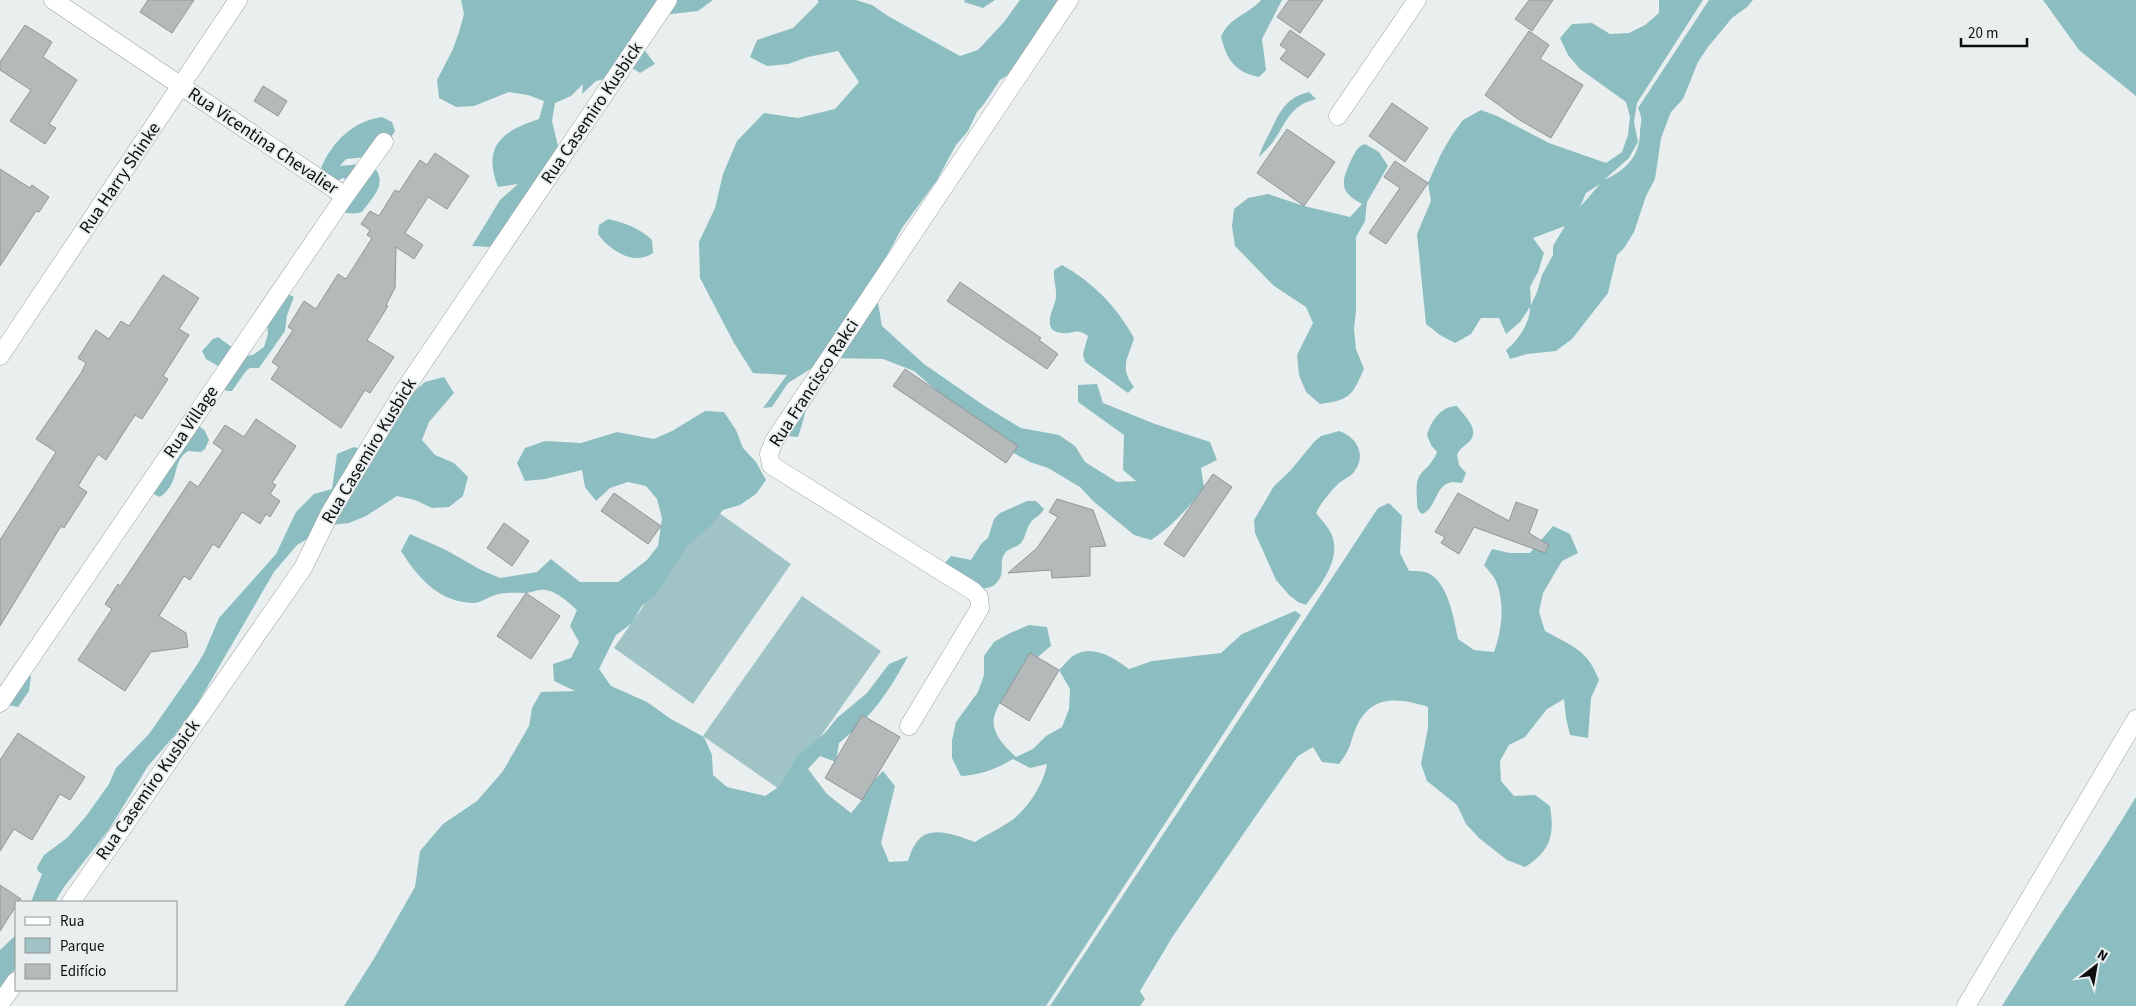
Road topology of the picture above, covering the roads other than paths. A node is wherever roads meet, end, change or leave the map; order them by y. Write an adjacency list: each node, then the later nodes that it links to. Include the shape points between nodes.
1 (53, 0): 6 (street, Rua Vicentina Chevalier)
2 (238, 0): 6 (street, Rua Harry Shinke)
3 (668, 0): 14 (street, Rua Casemiro Kusbick, via 403,392 330,513 303,568)
4 (1069, 0): 13 (street, Rua Francisco Rakci, via 768,454 770,465 979,597 980,608)
5 (1417, 0): 7 (street)
6 (182, 86): 9 (street, Rua Vicentina Chevalier); 10 (street, Rua Harry Shinke)
7 (1338, 116)
8 (384, 142): 9 (street, Rua Village)
9 (345, 196): 11 (street, Rua Village)
10 (0, 356)
11 (0, 703)
12 (2136, 719): 17 (street)
13 (909, 726)
14 (72, 901)
15 (15, 982): 16 (street)
16 (0, 1004)
17 (1966, 1006)

